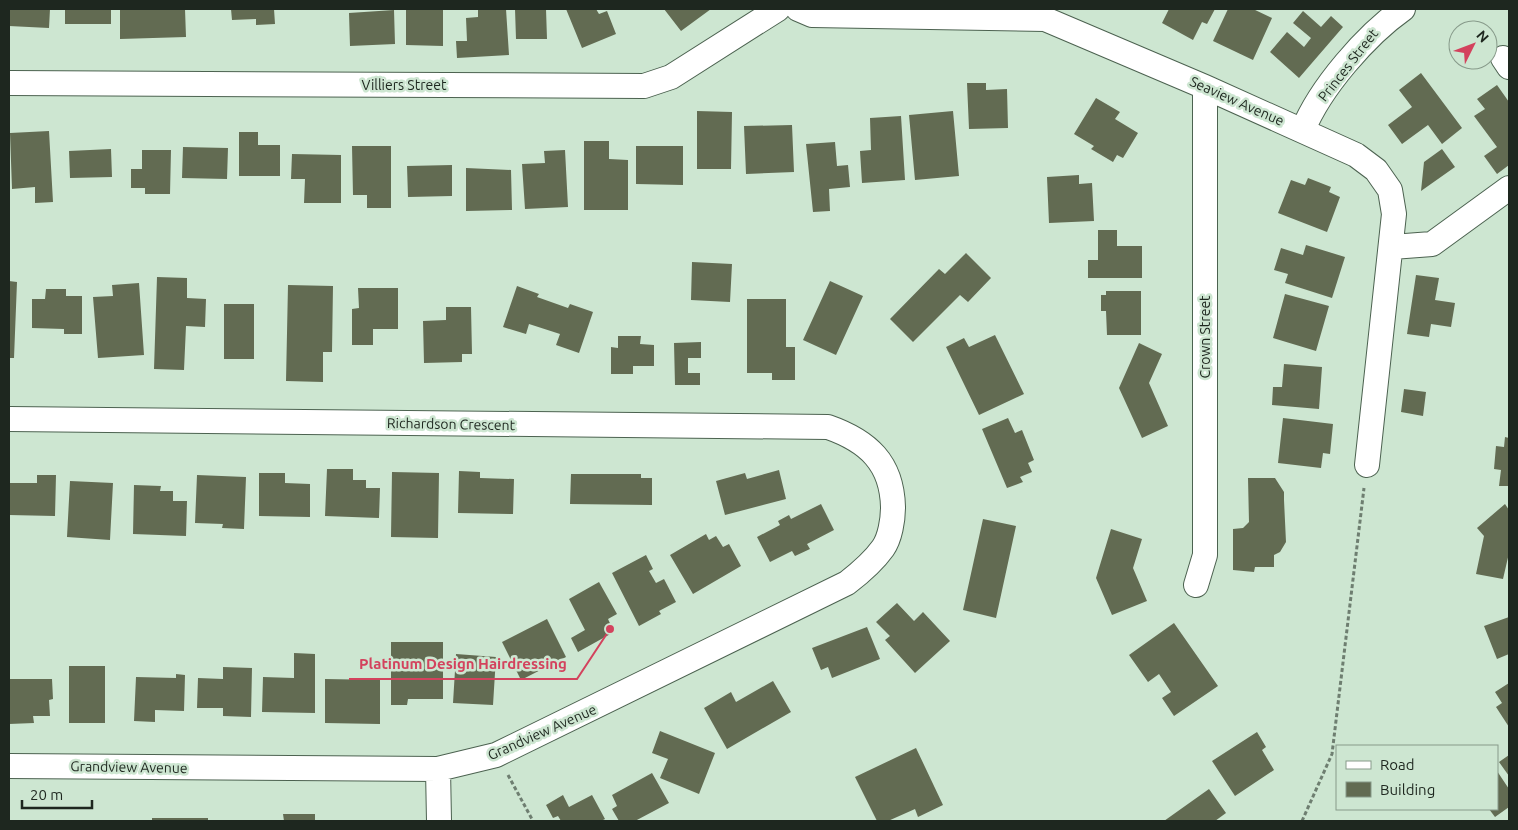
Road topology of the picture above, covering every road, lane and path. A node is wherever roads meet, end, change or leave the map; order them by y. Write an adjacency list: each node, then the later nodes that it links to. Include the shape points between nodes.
1 (778, 9): 4 (street, Villiers Street, via 671,77 644,86)
2 (798, 9): 5 (street, Seaview Avenue, via 812,15 1045,19)
3 (1402, 9): 6 (street, Princes Street, via 1379,26 1339,73)
4 (9, 82)
5 (1205, 87): 6 (street, Seaview Avenue); 12 (street, Crown Street, via 1205,555)
6 (1303, 130): 8 (street, Seaview Avenue, via 1356,155 1376,170 1390,190 1394,214)
7 (1509, 188): 8 (street, via 1432,244)
8 (1392, 247): 11 (street, Seaview Avenue)
9 (9, 419): 10 (street, Richardson Crescent, via 828,427 856,438)
10 (882, 462): 13 (street, Grandview Avenue, via 893,489 893,519 884,547 847,583)
11 (1367, 466): 18 (path, via 1332,754)
12 (1196, 585)
13 (496, 755): 15 (street, Grandview Avenue); 17 (path)
14 (9, 766): 15 (street, Grandview Avenue)
15 (438, 769): 16 (street)
16 (439, 821)
17 (533, 821)
18 (1302, 821)

